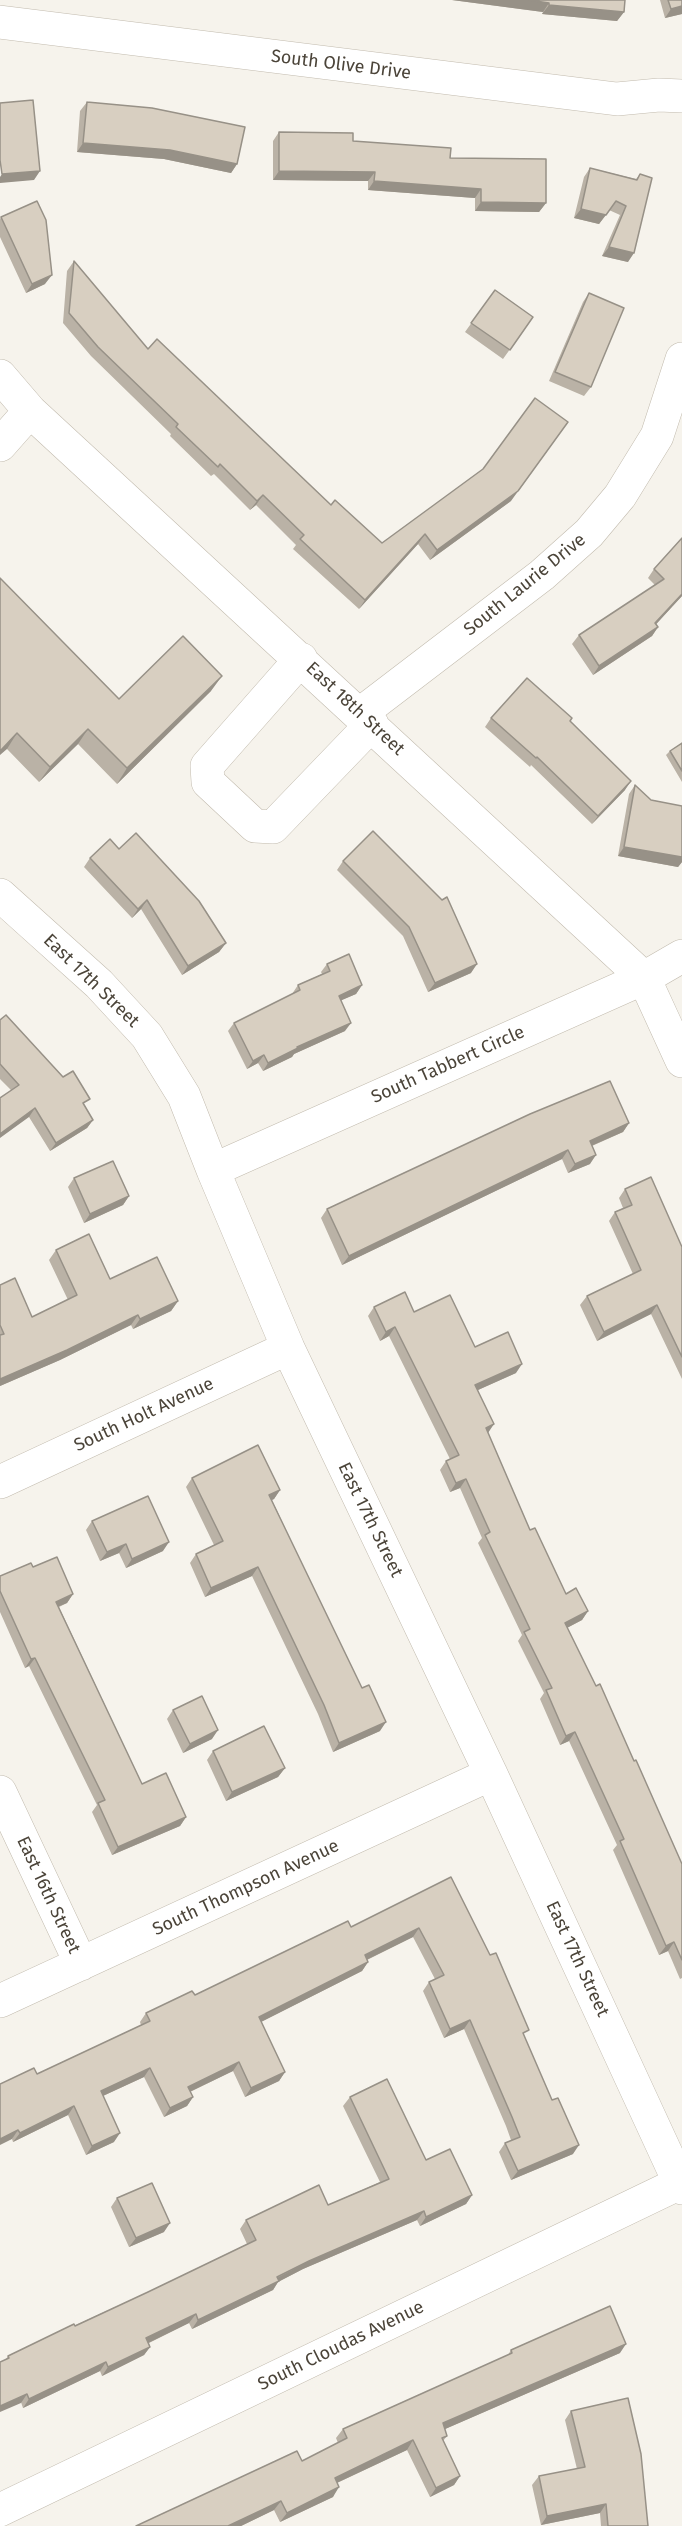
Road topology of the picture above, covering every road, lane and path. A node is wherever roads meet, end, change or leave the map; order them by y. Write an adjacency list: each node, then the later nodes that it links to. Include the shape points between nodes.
1 (0, 22): 2 (street, South Olive Drive, via 617,99)
2 (682, 96)
3 (682, 359): 8 (street, South Laurie Drive, via 657,436 620,496 589,533)
4 (0, 376): 5 (street, East 18th Street)
5 (30, 411): 6 (street); 7 (street, East 18th Street)
6 (0, 445)
7 (301, 659): 8 (street, East 18th Street); 8 (street, South Laurie Drive, via 207,766 208,782 255,826 273,827)
8 (366, 719): 11 (street, East 18th Street)
9 (0, 895): 13 (street, East 17th Street, via 99,984 147,1036 184,1096)
10 (682, 956): 11 (street, South Tabbert Circle)
11 (644, 978): 12 (street, East 18th Street); 13 (street, South Tabbert Circle)
12 (682, 1061)
13 (213, 1170): 14 (street, East 17th Street)
14 (288, 1348): 15 (street, South Holt Avenue); 16 (street, East 17th Street)
15 (0, 1482)
16 (491, 1774): 18 (street, South Thompson Avenue); 20 (street, East 17th Street)
17 (0, 1792): 18 (street, East 16th Street)
18 (81, 1964): 19 (street, South Thompson Avenue)
19 (0, 2001)
20 (682, 2183): 21 (street, East 17th Street); 22 (street, South Cloudas Avenue)
21 (682, 2188)
22 (0, 2510)

